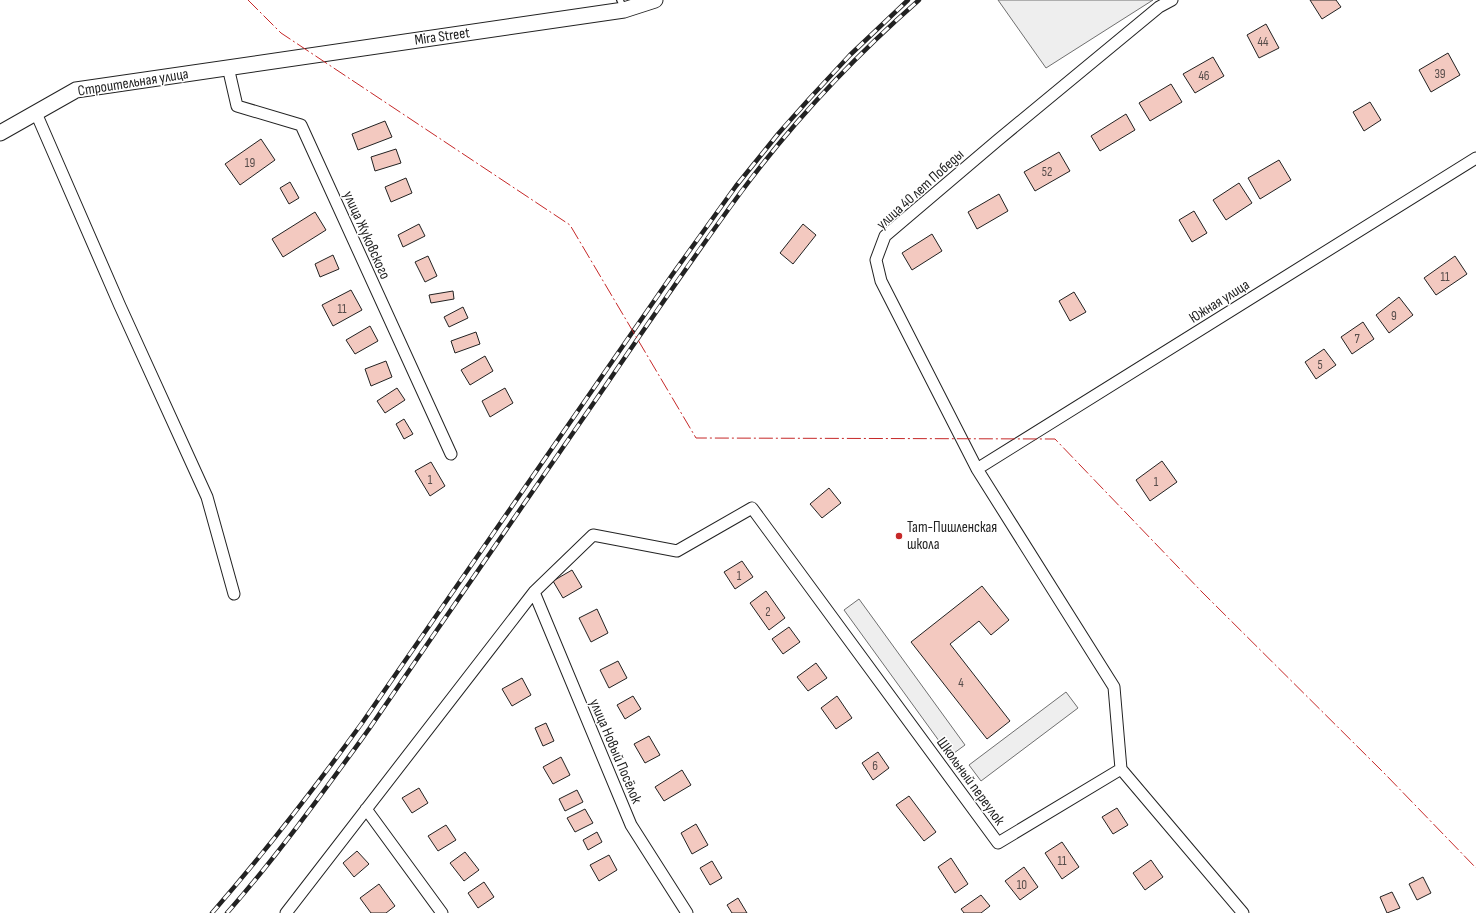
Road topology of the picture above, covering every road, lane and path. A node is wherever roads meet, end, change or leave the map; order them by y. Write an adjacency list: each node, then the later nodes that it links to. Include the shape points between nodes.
1 (655, 0): 3 (street, Mira Street)
2 (1172, 0): 9 (street, улица 40 лет Победы, via 1159,7 885,236 876,260 881,281)
3 (622, 5): 4 (street, Mira Street)
4 (228, 67): 5 (street, Строительная улица, via 76,90); 8 (street, улица Жуковского, via 237,106 301,125)
5 (36, 113): 6 (street, Строительная улица); 11 (street, via 207,497)
6 (0, 134)
7 (1476, 158): 9 (street, Южная улица)
8 (451, 454)
9 (977, 469): 12 (street, улица 40 лет Победы, via 1114,687)
10 (534, 592): 12 (street, Школьный переулок, via 593,535 677,551 752,508 998,843); 13 (street); 16 (street, улица Новый Посёлок, via 631,825)
11 (234, 594)
12 (1121, 769): 17 (street)
13 (366, 809): 14 (street); 15 (street)
14 (286, 913)
15 (442, 913)
16 (687, 913)
17 (1243, 913)

